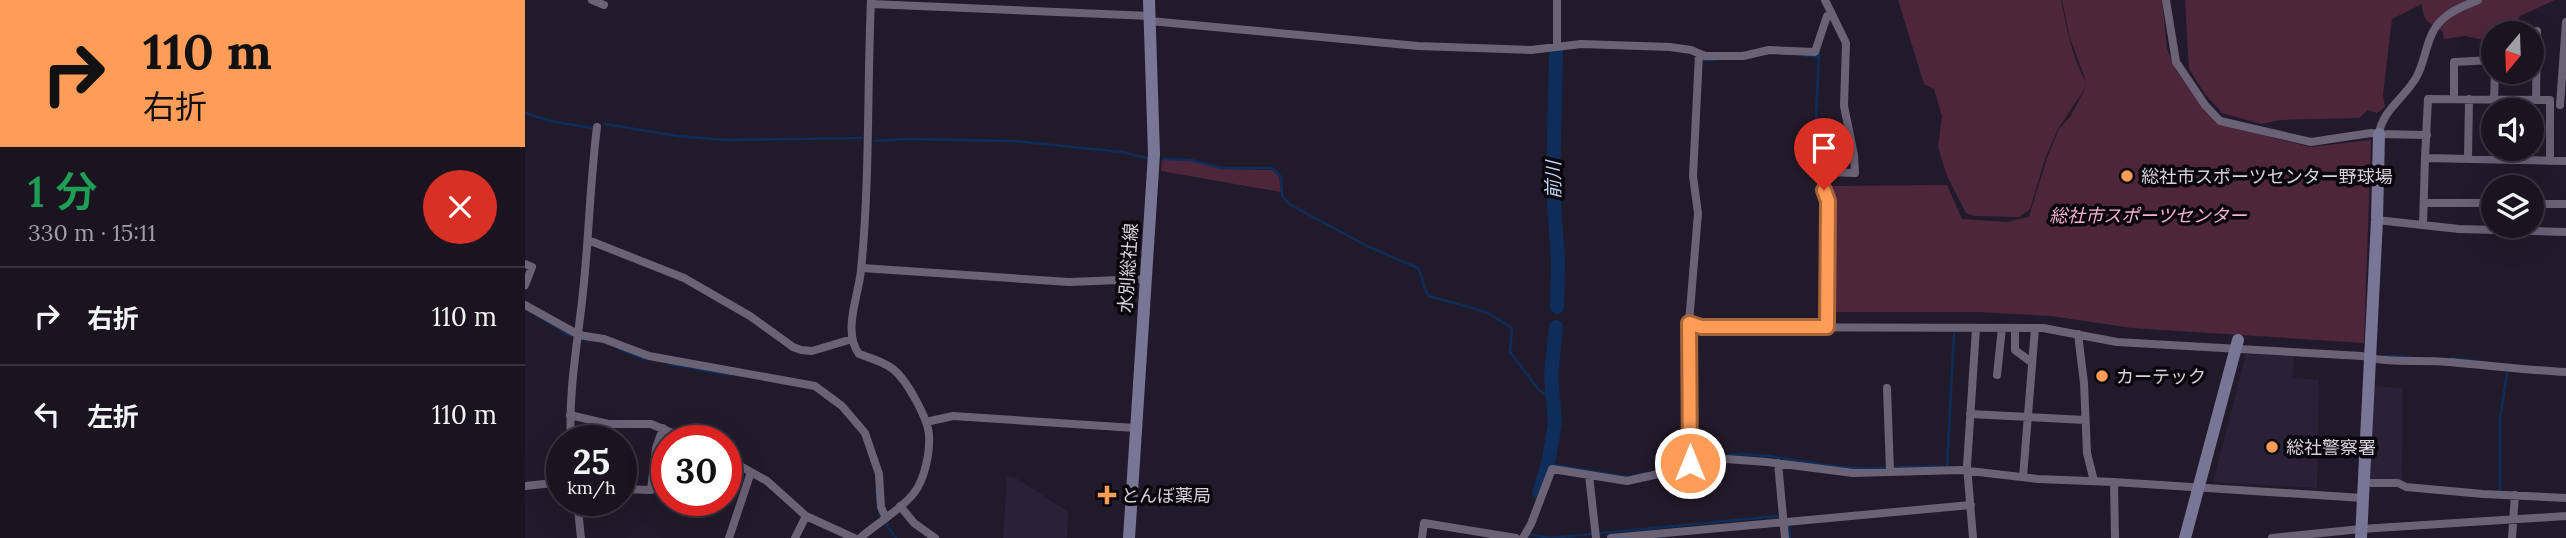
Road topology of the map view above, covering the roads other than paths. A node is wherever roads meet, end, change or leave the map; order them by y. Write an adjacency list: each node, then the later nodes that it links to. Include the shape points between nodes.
1 (592, 0): 8 (street)
2 (1149, 0): 10 (main road, 水別総社線)
3 (1557, 0): 12 (street)
4 (1825, 0): 42 (street, via 1846,43 1844,106 1855,173 1825,172)
5 (2166, 0): 20 (street, via 2176,62 2220,121 2311,142)
6 (2478, 0): 20 (street, via 2453,11 2436,27 2416,78 2383,118)
7 (871, 2): 10 (street); 37 (street)
8 (604, 5)
9 (1827, 16): 13 (street, via 1815,52)
10 (1150, 18): 12 (street, via 1418,46 1531,50); 38 (main road, 水別総社線, via 1154,154)
11 (2566, 22): 18 (street)
12 (1557, 46): 13 (street, via 1670,47)
13 (1699, 54): 41 (street, via 1693,176 1698,213)
14 (2481, 61): 15 (street, via 2453,62)
15 (2454, 99): 16 (street); 21 (street, via 2427,99)
16 (2469, 99): 17 (street); 23 (street)
17 (2481, 99)
18 (2559, 105): 26 (street)
19 (597, 127): 35 (street)
20 (2379, 134): 21 (street); 32 (main road)
21 (2427, 135): 22 (street)
22 (2425, 158): 23 (street); 28 (street)
23 (2468, 159): 24 (street)
24 (2481, 159)
25 (2544, 160): 26 (street)
26 (2550, 160): 27 (street)
27 (2566, 161)
28 (2424, 203): 29 (street); 33 (street)
29 (2481, 204)
30 (2544, 204): 31 (street)
31 (2566, 204)
32 (2377, 220): 33 (street); 51 (main road)
33 (2423, 224): 34 (street)
34 (2566, 232)
35 (587, 240): 48 (street); 49 (street, via 684,278 801,350)
36 (525, 264): 39 (street, via 532,267)
37 (862, 268): 38 (street, via 1069,282); 49 (street)
38 (1145, 279): 63 (main road, 水別総社線)
39 (525, 285)
40 (525, 305): 48 (street)
41 (1689, 323): 42 (street, via 1701,327); 65 (street)
42 (1827, 327): 43 (street)
43 (1976, 328): 44 (street); 56 (street)
44 (2002, 328): 45 (street); 54 (street)
45 (2015, 328): 46 (street); 52 (street, via 2015,350)
46 (2035, 328): 47 (street); 52 (street)
47 (2078, 334): 50 (street, via 2117,342); 59 (street)
48 (579, 338): 57 (street); 88 (street, via 604,339 649,356 815,386 842,406 865,433 879,474)
49 (852, 338): 60 (street, via 859,354 896,371)
50 (2236, 344): 51 (street); 78 (main road)
51 (2371, 358): 53 (street); 75 (main road)
52 (2031, 362): 58 (street)
53 (2566, 372)
54 (1997, 375)
55 (1887, 388): 67 (street)
56 (1970, 414): 58 (street); 68 (street)
57 (570, 415): 61 (street); 62 (street, via 608,424)
58 (2028, 417): 59 (street); 71 (street)
59 (2085, 420): 72 (street)
60 (926, 422): 63 (street, via 953,416); 84 (street, via 929,441 922,478)
61 (570, 425)
62 (654, 425)
63 (1135, 428): 100 (main road, 水別総社線)
64 (1778, 463): 65 (street, via 1725,459); 67 (street, via 1853,473); 90 (street)
65 (1690, 465): 70 (street, via 1627,481)
66 (742, 467): 69 (street)
67 (1890, 468): 68 (street)
68 (1967, 468): 71 (street); 83 (street)
69 (751, 472): 86 (street); 95 (street)
70 (1589, 475): 92 (street); 93 (street, via 1552,469)
71 (2023, 475): 72 (street)
72 (2094, 479): 73 (street)
73 (2114, 482): 78 (street); 105 (street)
74 (651, 483): 79 (street, via 650,490)
75 (2363, 483): 80 (street); 81 (main road)
76 (546, 484): 77 (street)
77 (525, 486)
78 (2197, 488): 81 (street); 106 (main road)
79 (637, 490)
80 (2515, 495): 82 (street); 89 (street)
81 (2363, 498): 91 (main road)
82 (2566, 498)
83 (1971, 505): 90 (street); 104 (street)
84 (900, 506): 88 (street); 99 (street)
85 (579, 516): 94 (street)
86 (806, 516): 96 (street); 97 (street)
87 (2566, 516): 89 (street)
88 (883, 518): 98 (street)
89 (2513, 521): 91 (street); 108 (street)
90 (1783, 522): 102 (street); 103 (street)
91 (2361, 534): 107 (street)
92 (1595, 535)
93 (1522, 536): 101 (street, via 1424,523)
94 (581, 538)
95 (729, 538)
96 (795, 538)
97 (854, 538)
98 (860, 538)
99 (935, 538)
100 (1129, 538)
101 (1422, 538)
102 (1611, 538)
103 (1785, 538)
104 (1973, 538)
105 (2115, 538)
106 (2185, 538)
107 (2271, 538)
108 (2512, 538)

